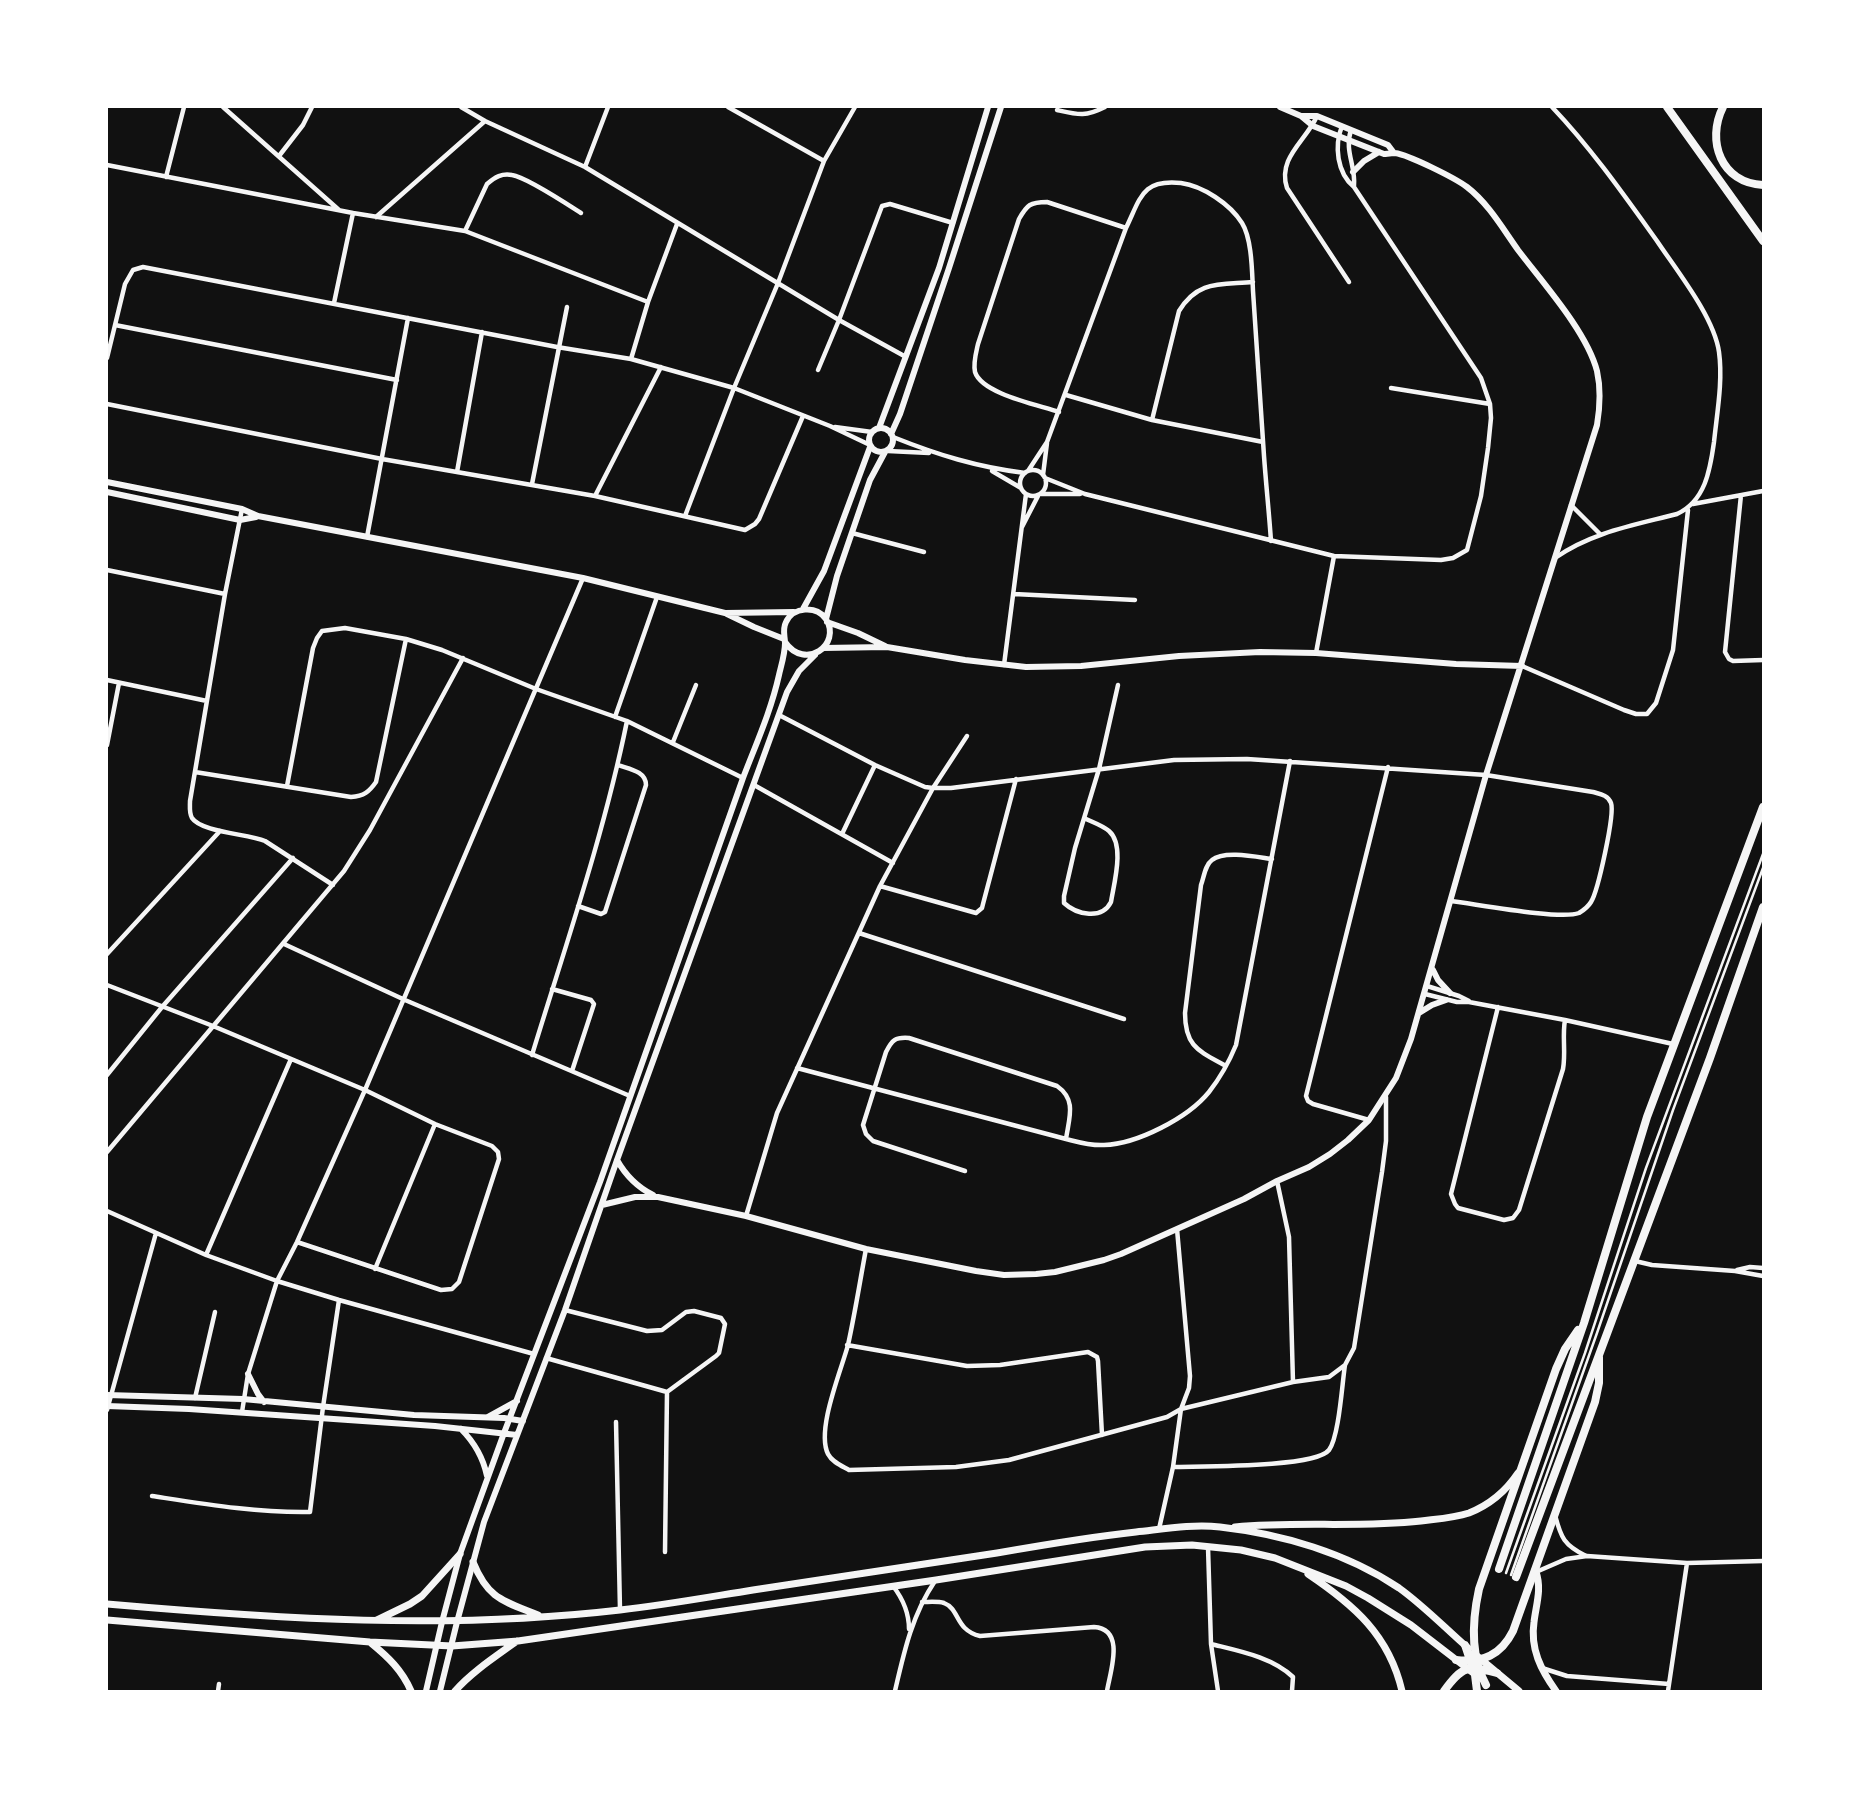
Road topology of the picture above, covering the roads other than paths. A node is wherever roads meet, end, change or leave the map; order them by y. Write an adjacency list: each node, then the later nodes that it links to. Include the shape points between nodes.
1 (184, 107): 31 (street)
2 (223, 107): 26 (street)
3 (312, 107): 26 (street)
4 (461, 107): 18 (street)
5 (608, 107): 29 (street)
6 (728, 107): 27 (street)
7 (855, 107): 27 (street)
8 (988, 107): 38 (street)
9 (1001, 107): 71 (street)
10 (1105, 107): 15 (street, via 1079,116)
11 (1280, 107): 16 (street)
12 (1552, 107): 92 (street, via 1620,190 1712,327 1719,352 1716,421 1708,474)
13 (1667, 107): 42 (highway)
14 (1723, 107): 32 (highway, via 1716,135 1720,156 1738,177)
15 (1057, 110)
16 (1301, 116): 17 (street); 19 (street)
17 (1317, 116): 19 (street); 20 (street)
18 (485, 121): 29 (street); 37 (street)
19 (1313, 126): 22 (street); 44 (street, via 1288,160 1283,178)
20 (1342, 126): 21 (street); 22 (street)
21 (1351, 130): 23 (street); 25 (street, via 1388,145)
22 (1338, 136): 23 (street); 33 (street, via 1339,160)
23 (1348, 141): 24 (street); 30 (street)
24 (1379, 152): 25 (street); 30 (street)
25 (1394, 153): 93 (street, via 1447,174 1478,197 1587,346 1597,372 1600,406)
26 (279, 156): 34 (street)
27 (824, 161): 45 (street)
28 (107, 165): 31 (street)
29 (585, 167): 39 (street)
30 (1353, 172): 33 (street)
31 (166, 177): 34 (street)
32 (1763, 185)
33 (1354, 187): 65 (street, via 1481,378)
34 (340, 211): 35 (street)
35 (353, 213): 37 (street); 47 (street)
36 (582, 213): 41 (street, via 517,176 501,175 488,184)
37 (376, 217): 41 (street)
38 (953, 223): 50 (street, via 890,204 882,206); 56 (street)
39 (677, 224): 45 (street); 46 (street)
40 (1126, 228): 43 (street, via 1152,184 1187,184 1210,194 1243,224); 63 (street); 66 (street, via 1047,202 1034,202 1018,219 978,344 976,373 993,390)
41 (465, 231): 46 (street)
42 (1763, 241)
43 (1252, 282): 68 (street, via 1208,286 1187,299 1179,312); 73 (street)
44 (1349, 282)
45 (778, 283): 50 (street); 61 (street)
46 (648, 302): 57 (street)
47 (334, 303): 49 (street); 51 (street, via 143,267 127,277)
48 (566, 307): 54 (street)
49 (408, 318): 52 (street); 60 (street)
50 (839, 320): 56 (street); 59 (street)
51 (115, 325): 53 (street); 60 (street)
52 (482, 332): 54 (street); 79 (street)
53 (109, 339): 55 (street)
54 (558, 347): 57 (street); 83 (street)
55 (107, 358)
56 (906, 358): 70 (street)
57 (631, 359): 58 (street)
58 (661, 367): 61 (street); 91 (street)
59 (818, 370)
60 (397, 380): 77 (street)
61 (734, 388): 67 (street); 97 (street)
62 (1391, 388): 65 (street)
63 (1066, 396): 66 (street); 68 (street)
64 (107, 404): 77 (street)
65 (1489, 404): 105 (street, via 1488,448 1467,550 1441,560)
66 (1059, 412): 72 (street)
67 (803, 416): 69 (street); 97 (street, via 755,524 745,530)
68 (1152, 420): 73 (street)
69 (830, 426): 70 (street); 74 (street)
70 (875, 430): 71 (street, via 886,429); 74 (street)
71 (892, 436): 75 (street); 76 (street)
72 (1047, 442): 80 (street); 81 (street)
73 (1263, 442): 103 (street)
74 (870, 446): 75 (street, via 876,452); 113 (street, via 824,571)
75 (886, 452): 76 (street); 100 (street, via 874,470)
76 (933, 453): 78 (street)
77 (382, 459): 79 (street); 102 (street)
78 (989, 468): 80 (street); 84 (street)
79 (457, 472): 83 (street)
80 (1026, 472): 81 (street, via 1037,470); 84 (street)
81 (1044, 477): 88 (street); 89 (street, via 1046,487)
82 (107, 482): 94 (street)
83 (532, 484): 91 (street)
84 (1021, 488): 87 (street)
85 (1763, 491): 90 (street)
86 (107, 492): 98 (street)
87 (1026, 494): 89 (street); 99 (street)
88 (1085, 494): 89 (street); 103 (street)
89 (1040, 495): 99 (street)
90 (1741, 495): 92 (street); 123 (street, via 1725,652 1733,661)
91 (595, 496): 97 (street)
92 (1693, 504): 95 (street)
93 (1571, 505): 101 (street); 106 (street)
94 (242, 509): 96 (street); 98 (street)
95 (1688, 509): 101 (street); 125 (street, via 1673,650 1656,703 1647,714 1625,710)
96 (258, 516): 98 (street); 102 (street)
97 (685, 516)
98 (240, 520): 109 (street)
99 (1020, 530): 110 (street)
100 (852, 533): 104 (street); 115 (street)
101 (1600, 534): 106 (street)
102 (367, 538): 108 (street)
103 (1271, 541): 105 (street)
104 (924, 552)
105 (1334, 556): 121 (street)
106 (1555, 558): 125 (street)
107 (107, 570): 109 (street)
108 (583, 578): 111 (street); 130 (street)
109 (225, 594): 131 (street)
110 (1014, 594): 112 (street); 124 (street)
111 (657, 597): 114 (street); 133 (street)
112 (1135, 600)
113 (799, 610): 114 (street); 115 (street, via 816,611); 117 (street, via 785,623)
114 (725, 613): 117 (street)
115 (826, 620): 118 (street); 119 (street, via 829,636)
116 (406, 639): 122 (street); 148 (street, via 380,767 371,790 351,797); 148 (street, via 345,628 322,631 313,648)
117 (785, 641): 120 (street, via 795,653); 145 (street, via 772,701)
118 (887, 647): 119 (street); 124 (street)
119 (823, 648): 120 (street)
120 (816, 653): 132 (street, via 793,681)
121 (1316, 653): 124 (street, via 1236,652 1068,667); 125 (street)
122 (463, 658): 130 (street); 159 (street, via 354,858)
123 (1763, 660)
124 (1004, 665)
125 (1522, 666): 144 (street)
126 (107, 680): 127 (street)
127 (119, 682): 131 (street); 137 (street)
128 (696, 685): 136 (street)
129 (1118, 685): 142 (street)
130 (536, 689): 133 (street); 173 (street)
131 (207, 701): 143 (street)
132 (779, 715): 140 (street); 147 (street)
133 (615, 717): 134 (street)
134 (627, 721): 136 (street); 139 (street)
135 (967, 736): 149 (street)
136 (673, 743): 145 (street)
137 (107, 745)
138 (1290, 761): 141 (street); 142 (street, via 1174,760); 156 (street)
139 (618, 765): 162 (street); 162 (street, via 643,775 646,785 605,912)
140 (875, 765): 149 (street); 153 (street)
141 (1388, 767): 144 (street); 191 (street, via 1306,1096 1310,1103)
142 (1099, 769): 146 (street); 151 (street)
143 (195, 772): 148 (street); 152 (street, via 190,815)
144 (1486, 775): 161 (street); 161 (street, via 1607,796 1611,823 1597,889 1585,909 1566,915)
145 (743, 778): 189 (street)
146 (1016, 779): 149 (street); 160 (street, via 983,904 976,914)
147 (754, 785): 153 (street); 195 (street)
148 (287, 786)
149 (933, 789): 157 (street)
150 (1763, 807): 180 (highway)
151 (1084, 818): 151 (street, via 1064,902 1081,912 1102,913 1111,902 1119,848 1109,831)
152 (220, 831): 155 (street, via 255,837); 166 (street)
153 (842, 834): 157 (street)
154 (1763, 854): 259 (lane, via 1646,1168)
155 (293, 858): 159 (street); 174 (street)
156 (1272, 859): 183 (street, via 1236,1045); 183 (street, via 1215,858 1201,885 1185,1027 1196,1047)
157 (892, 863): 160 (street)
158 (1763, 868): 259 (lane)
159 (333, 885): 165 (street)
160 (880, 886): 164 (street)
161 (1451, 901): 167 (street)
162 (578, 906): 170 (street)
163 (1763, 907): 207 (highway)
164 (859, 932): 177 (street); 184 (street)
165 (284, 944): 173 (street); 179 (street)
166 (107, 954)
167 (1432, 969): 169 (street); 172 (street)
168 (107, 985): 174 (street)
169 (1427, 986): 171 (street); 172 (street)
170 (552, 989): 181 (street); 185 (street, via 594,1004)
171 (1425, 994): 172 (street); 176 (street)
172 (1448, 996): 175 (street); 176 (street)
173 (405, 1000): 181 (street); 188 (street)
174 (162, 1007): 179 (street); 186 (street)
175 (1498, 1007): 178 (street); 178 (street, via 1451,1194 1458,1208 1504,1220 1519,1210 1559,1082 1565,1060)
176 (1419, 1013): 190 (street, via 1405,1059)
177 (1124, 1020)
178 (1565, 1020): 180 (street)
179 (213, 1026): 182 (street); 194 (street)
180 (1674, 1045): 216 (highway, via 1637,1146)
181 (532, 1055): 185 (street)
182 (291, 1059): 188 (street); 206 (street)
183 (1226, 1066): 193 (street, via 1190,1109 1141,1137 1102,1146)
184 (797, 1068): 187 (street); 201 (street, via 777,1113)
185 (572, 1071): 189 (street)
186 (107, 1075)
187 (874, 1088): 193 (street); 193 (street, via 891,1041 909,1038 1057,1086 1069,1100); 196 (street, via 863,1125 873,1141)
188 (365, 1090): 192 (street); 204 (street)
189 (630, 1096): 218 (street)
190 (1386, 1096): 191 (street); 221 (street, via 1382,1172 1354,1348)
191 (1369, 1120): 197 (street, via 1330,1154)
192 (435, 1124): 209 (street); 209 (street, via 498,1152 459,1282 452,1289 441,1290)
193 (1066, 1139)
194 (107, 1152)
195 (617, 1160): 198 (street, via 634,1183); 199 (street)
196 (965, 1171)
197 (1278, 1181): 202 (street); 223 (street, via 1289,1237)
198 (658, 1197): 199 (street); 201 (street)
199 (602, 1205): 214 (street)
200 (107, 1211): 203 (street)
201 (746, 1216): 205 (street)
202 (1177, 1229): 205 (street, via 1104,1260 1036,1274 976,1271); 232 (street, via 1190,1376)
203 (156, 1233): 206 (street); 225 (street)
204 (297, 1242): 209 (street); 212 (street)
205 (866, 1249): 217 (street)
206 (206, 1255): 212 (street)
207 (1634, 1261): 210 (street); 219 (highway)
208 (1763, 1268): 210 (street)
209 (375, 1269)
210 (1735, 1271): 211 (street)
211 (1763, 1276)
212 (276, 1281): 213 (street); 222 (street)
213 (339, 1300): 218 (street); 231 (street)
214 (565, 1310): 220 (street); 224 (street, via 648,1331 662,1330 686,1312 721,1318 725,1324 719,1353)
215 (215, 1312): 226 (street)
216 (1584, 1322): 244 (highway, via 1556,1369); 259 (highway)
217 (848, 1345): 242 (street, via 967,1366 1093,1353 1098,1361); 242 (street, via 826,1418 825,1440 828,1455 849,1470 976,1465)
218 (534, 1354): 228 (street)
219 (1599, 1354): 247 (highway, via 1595,1402); 259 (highway)
220 (547, 1358): 224 (street); 237 (street)
221 (1345, 1365): 223 (street, via 1329,1377); 243 (street, via 1334,1442 1327,1453 1264,1464)
222 (248, 1374): 227 (street); 229 (street)
223 (1293, 1382): 232 (street)
224 (667, 1392): 251 (street)
225 (108, 1395): 226 (street); 230 (street)
226 (195, 1398): 227 (street)
227 (243, 1399): 229 (street); 233 (street)
228 (517, 1401): 235 (street); 236 (street)
229 (264, 1402): 231 (street)
230 (107, 1407): 233 (street)
231 (323, 1407): 234 (street); 235 (street)
232 (1181, 1409): 242 (street); 243 (street)
233 (242, 1412): 234 (street)
234 (321, 1418): 239 (street); 246 (street, via 310,1511 224,1507)
235 (487, 1418): 236 (street)
236 (510, 1419): 237 (street); 240 (street)
237 (523, 1421): 241 (street)
238 (616, 1422): 264 (street)
239 (461, 1428): 240 (street); 245 (street, via 477,1447)
240 (504, 1433): 241 (street); 245 (street)
241 (517, 1435): 255 (street)
242 (1102, 1435)
243 (1173, 1467): 249 (street)
244 (1521, 1470): 248 (main road, via 1498,1496 1458,1516 1377,1525); 278 (highway, via 1479,1589)
245 (488, 1478): 252 (street)
246 (152, 1496)
247 (1555, 1514): 253 (street, via 1565,1542); 258 (highway)
248 (1224, 1528): 249 (main road); 275 (main road, via 1310,1546 1355,1564 1417,1602)
249 (1160, 1529): 264 (main road)
250 (1208, 1546): 257 (main road, via 1241,1550); 260 (main road, via 1145,1547); 273 (street)
251 (665, 1552)
252 (460, 1554): 267 (main road, via 422,1596); 268 (street)
253 (1587, 1556): 256 (street); 258 (street)
254 (1763, 1561): 256 (street)
255 (473, 1562): 265 (main road, via 480,1580 495,1596); 269 (street)
256 (1686, 1563): 282 (street)
257 (1299, 1567): 277 (main road, via 1390,1611); 293 (main road, via 1338,1594 1369,1624 1384,1646)
258 (1536, 1572): 278 (highway, via 1510,1637 1497,1652); 279 (main road, via 1539,1591 1533,1632)
259 (1508, 1573)
260 (936, 1580): 261 (main road); 262 (street)
261 (893, 1586): 270 (street, via 904,1603); 271 (main road)
262 (922, 1602): 270 (street); 290 (street, via 949,1605 962,1627 980,1636 1105,1629 1114,1642)
263 (107, 1604): 267 (main road)
264 (620, 1610): 265 (main road)
265 (542, 1616): 269 (main road)
266 (107, 1619): 272 (main road)
267 (375, 1621): 268 (main road)
268 (442, 1622): 269 (main road); 274 (street)
269 (457, 1622): 276 (street)
270 (909, 1634): 289 (street)
271 (518, 1641): 276 (main road); 288 (main road)
272 (370, 1642): 274 (main road); 285 (main road, via 399,1669)
273 (1211, 1644): 291 (street); 292 (street, via 1284,1669 1293,1677)
274 (436, 1645): 276 (main road); 286 (street)
275 (1465, 1645): 278 (highway)
276 (452, 1646): 287 (street)
277 (1456, 1660): 278 (highway)
278 (1475, 1664): 280 (highway); 283 (highway); 294 (highway); 295 (highway)
279 (1541, 1667): 282 (street, via 1567,1676); 297 (main road)
280 (1497, 1673): 296 (main road)
281 (219, 1684): 284 (street)
282 (1669, 1684): 298 (street)
283 (1490, 1688)
284 (218, 1691)
285 (411, 1691)
286 (426, 1691)
287 (440, 1691)
288 (455, 1691)
289 (895, 1691)
290 (1107, 1691)
291 (1218, 1691)
292 (1292, 1691)
293 (1402, 1691)
294 (1444, 1691)
295 (1477, 1691)
296 (1519, 1691)
297 (1556, 1691)
298 (1668, 1691)

